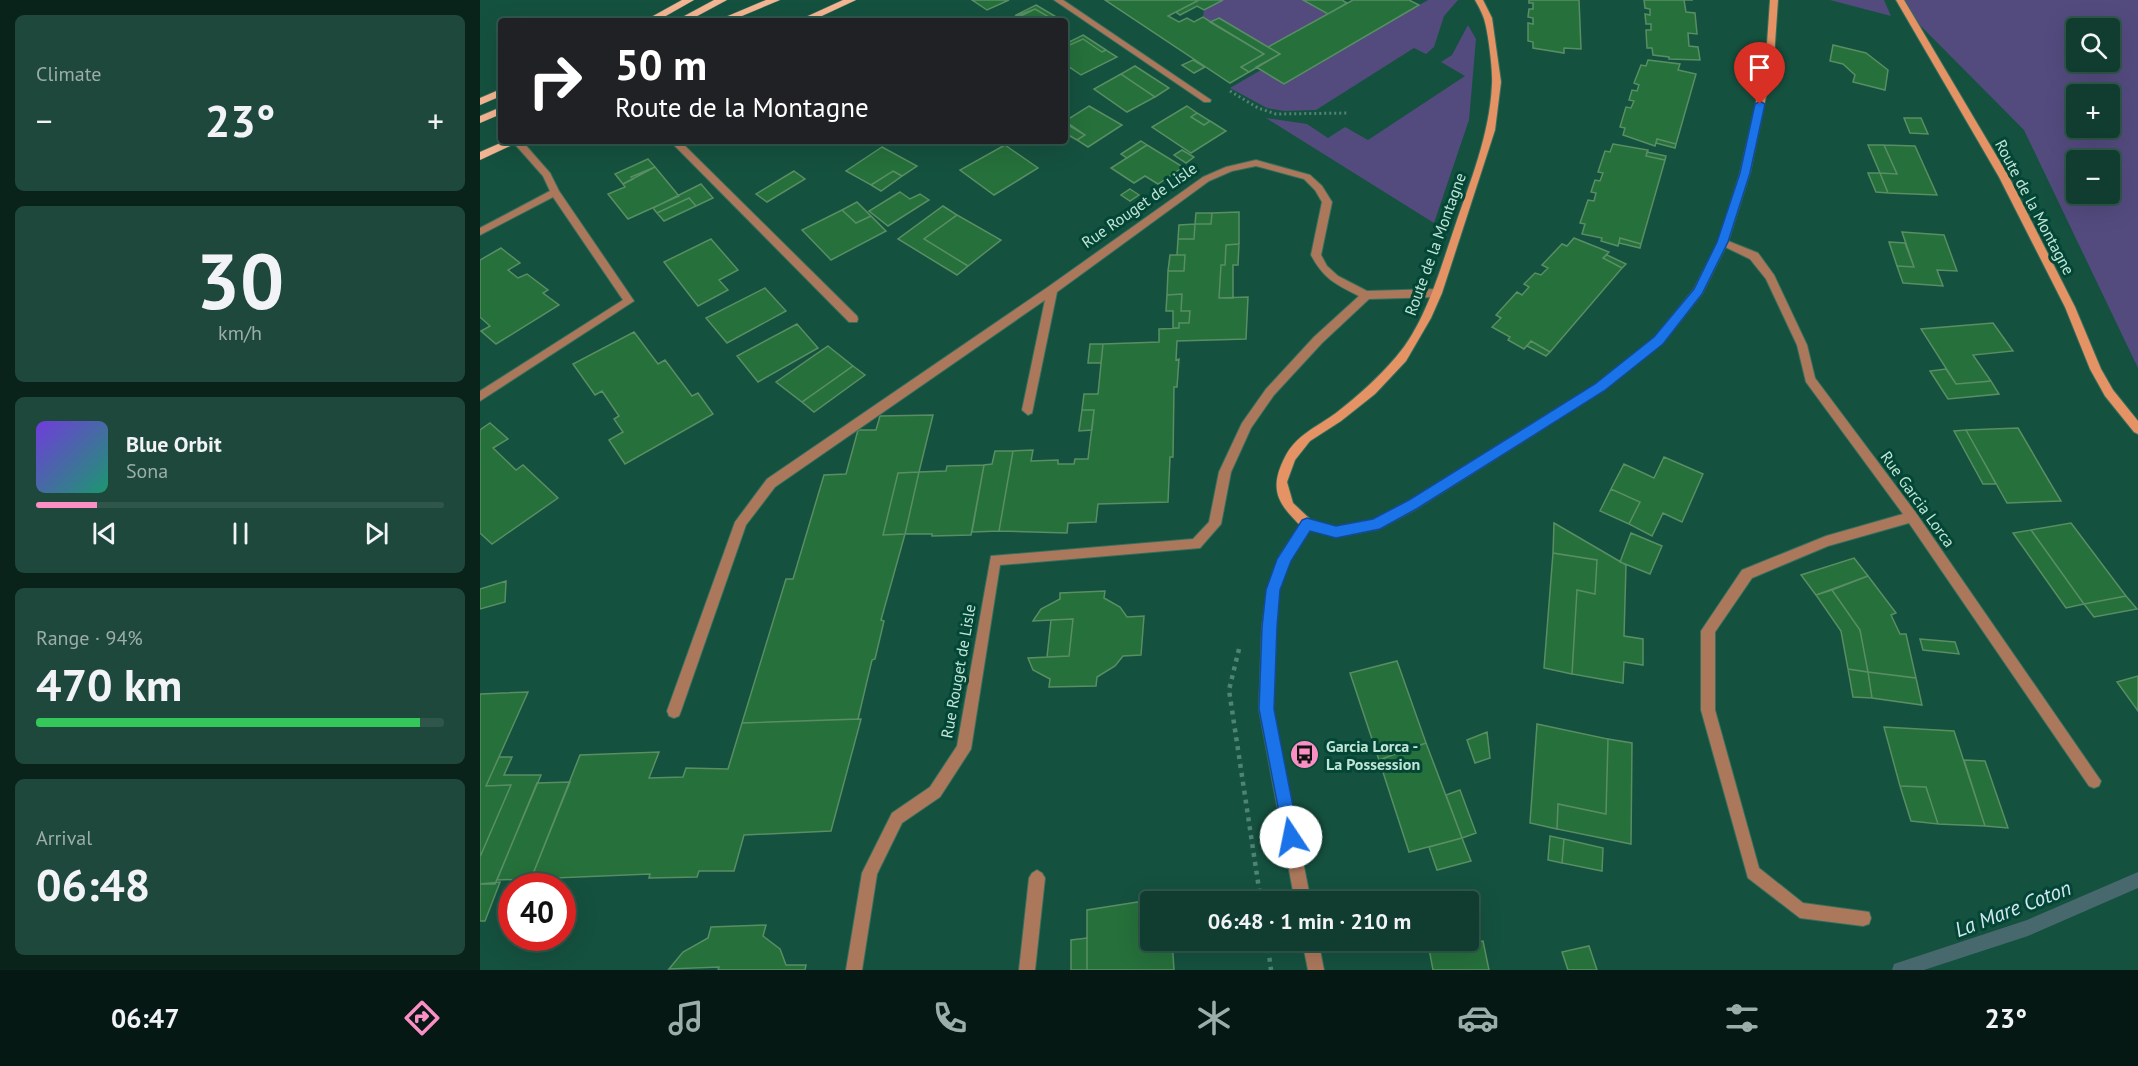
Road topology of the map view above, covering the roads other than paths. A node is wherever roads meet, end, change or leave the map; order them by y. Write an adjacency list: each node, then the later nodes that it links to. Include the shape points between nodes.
1 (689, 0): 9 (main road)
2 (722, 0): 10 (main road)
3 (775, 0): 11 (main road)
4 (852, 0): 12 (main road)
5 (1058, 0): 14 (street)
6 (1479, 0): 26 (main road, Route de la Montagne, via 1488,18 1495,52 1497,82 1491,130)
7 (1774, 0): 24 (main road, via 1770,58 1745,173)
8 (1900, 0): 31 (main road, Route de la Montagne, via 2004,177 2109,393)
9 (655, 18)
10 (686, 18)
11 (729, 18)
12 (809, 18)
13 (498, 93): 15 (main road)
14 (1207, 100)
15 (480, 102)
16 (498, 112): 17 (main road)
17 (480, 120)
18 (509, 144): 21 (main road)
19 (519, 144): 22 (street, via 547,175)
20 (678, 144): 28 (street)
21 (480, 156)
22 (555, 192): 23 (street); 29 (street, via 629,301)
23 (480, 232)
24 (1723, 242): 32 (street, Rue Garcia Lorca, via 1754,256 1770,278 1802,345 1810,379); 33 (main road, via 1698,291 1659,340 1600,387 1375,525 1336,532)
25 (1052, 290): 27 (street, Rue Rouget de Lisle, via 1206,179 1256,163 1308,177 1319,188 1327,202 1317,255 1334,279); 30 (street); 34 (street, Rue Rouget de Lisle, via 771,483 741,522)
26 (1437, 293): 27 (street); 33 (main road, Route de la Montagne, via 1402,358 1371,391 1305,438 1290,458 1281,482 1288,506)
27 (1366, 295): 40 (street, Rue Rouget de Lisle, via 1270,392 1246,426 1225,472 1215,524 1196,544 995,560 963,749 935,792 897,818 870,873)
28 (853, 319)
29 (480, 397)
30 (1028, 410)
31 (2138, 429)
32 (1912, 517): 35 (street, Rue Garcia Lorca); 38 (street, via 1826,541 1747,573 1708,632 1708,710 1753,873 1800,910)
33 (1307, 524): 37 (street, via 1284,559 1273,590 1266,709)
34 (674, 711)
35 (2094, 781)
36 (1037, 878): 41 (street)
37 (1301, 891)
38 (1863, 918)
39 (1312, 951): 42 (street)
40 (854, 970)
41 (1027, 970)
42 (1316, 970)

